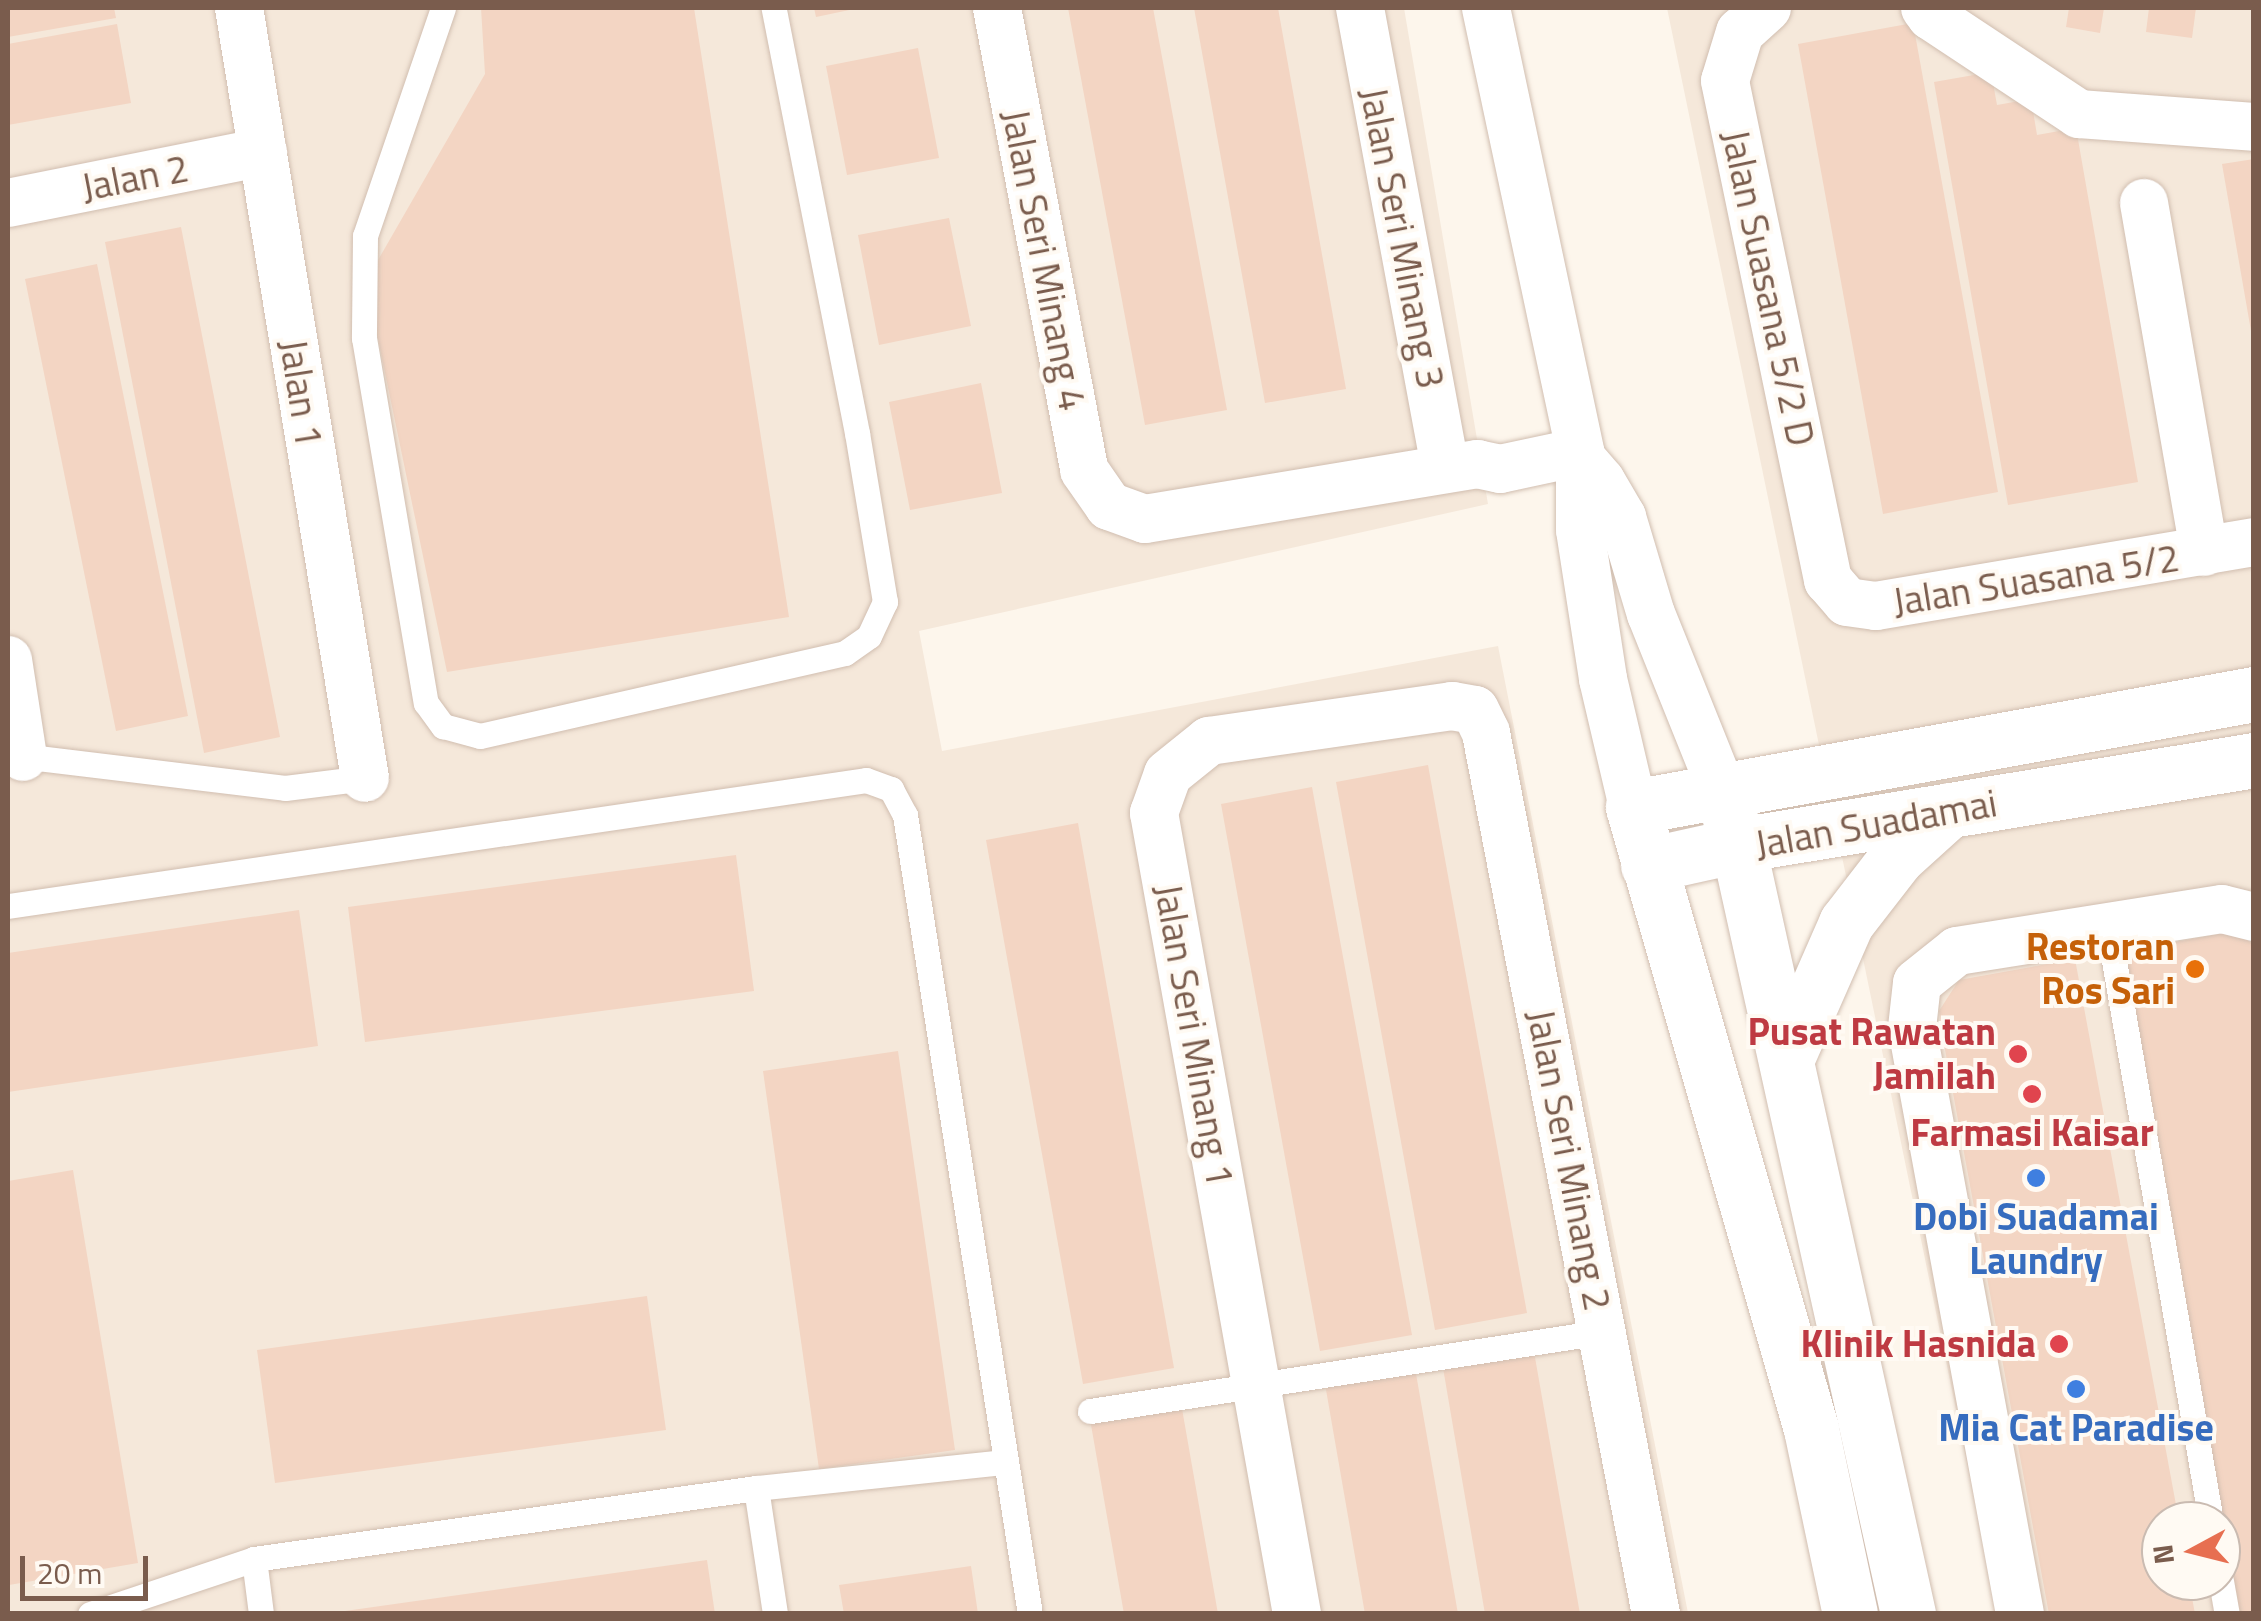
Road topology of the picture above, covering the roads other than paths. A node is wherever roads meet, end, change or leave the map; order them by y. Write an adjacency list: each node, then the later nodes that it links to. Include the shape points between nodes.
1 (239, 8): 10 (street, Jalan 1)
2 (443, 8): 3 (lane, via 365,236 364,338 426,703 443,726 480,736 845,653 869,636 884,602)
3 (774, 8)
4 (996, 8): 14 (street, Jalan Seri Minang 4, via 1084,470 1109,506 1145,519)
5 (1360, 8): 14 (street, Jalan Seri Minang 3)
6 (1486, 8): 13 (street)
7 (1767, 8): 17 (street, Jalan Suasana 5/2 D, via 1740,32 1725,81)
8 (1925, 8): 9 (street, via 2080,114)
9 (2254, 127)
10 (263, 152): 11 (street, Jalan 2); 23 (street, Jalan 1)
11 (8, 203)
12 (2144, 203): 16 (street)
13 (1578, 446): 14 (street, via 1500,469); 24 (street, via 1622,517 1651,614); 25 (street, via 1582,549)
14 (1479, 459)
15 (2254, 542): 16 (street, Jalan Suasana 5/2)
16 (2204, 552): 17 (street, Jalan Suasana 5/2, via 1876,606 1847,602)
17 (1828, 580)
18 (8, 660): 21 (street)
19 (2254, 694): 24 (main road, Jalan Suadamai)
20 (1475, 710): 33 (street, Jalan Seri Minang 2, via 1486,733); 34 (street, Jalan Seri Minang 1, via 1452,706 1209,741 1168,774 1154,812)
21 (15, 755): 23 (lane, via 285,788)
22 (2245, 766): 26 (main road, Jalan Suadamai)
23 (366, 778)
24 (1720, 788): 25 (main road, Jalan Suadamai); 27 (main road)
25 (1633, 807): 28 (main road)
26 (1948, 810): 27 (main road, Jalan Suadamai); 32 (main road, via 1897,857 1846,923)
27 (1738, 845): 28 (main road); 32 (main road, Jalan Suadamai)
28 (1648, 865): 46 (main road, via 1810,1429)
29 (8, 906): 36 (lane, via 866,780 891,788 905,816)
30 (2254, 917): 31 (street, via 2222,909)
31 (2108, 926): 38 (lane); 48 (street, via 1958,950 1917,983 1912,1028)
32 (1786, 1060): 47 (main road, Jalan Suadamai)
33 (1602, 1332): 34 (lane); 45 (street, Jalan Seri Minang 2)
34 (1256, 1385): 35 (lane); 44 (street, Jalan Seri Minang 1)
35 (1090, 1411)
36 (1005, 1462): 37 (lane); 43 (lane)
37 (756, 1488): 39 (lane); 42 (lane)
38 (2207, 1501)
39 (254, 1559): 40 (lane); 41 (lane)
40 (90, 1614)
41 (261, 1614)
42 (775, 1614)
43 (1030, 1614)
44 (1297, 1614)
45 (1656, 1614)
46 (1850, 1614)
47 (1908, 1614)
48 (2020, 1614)

